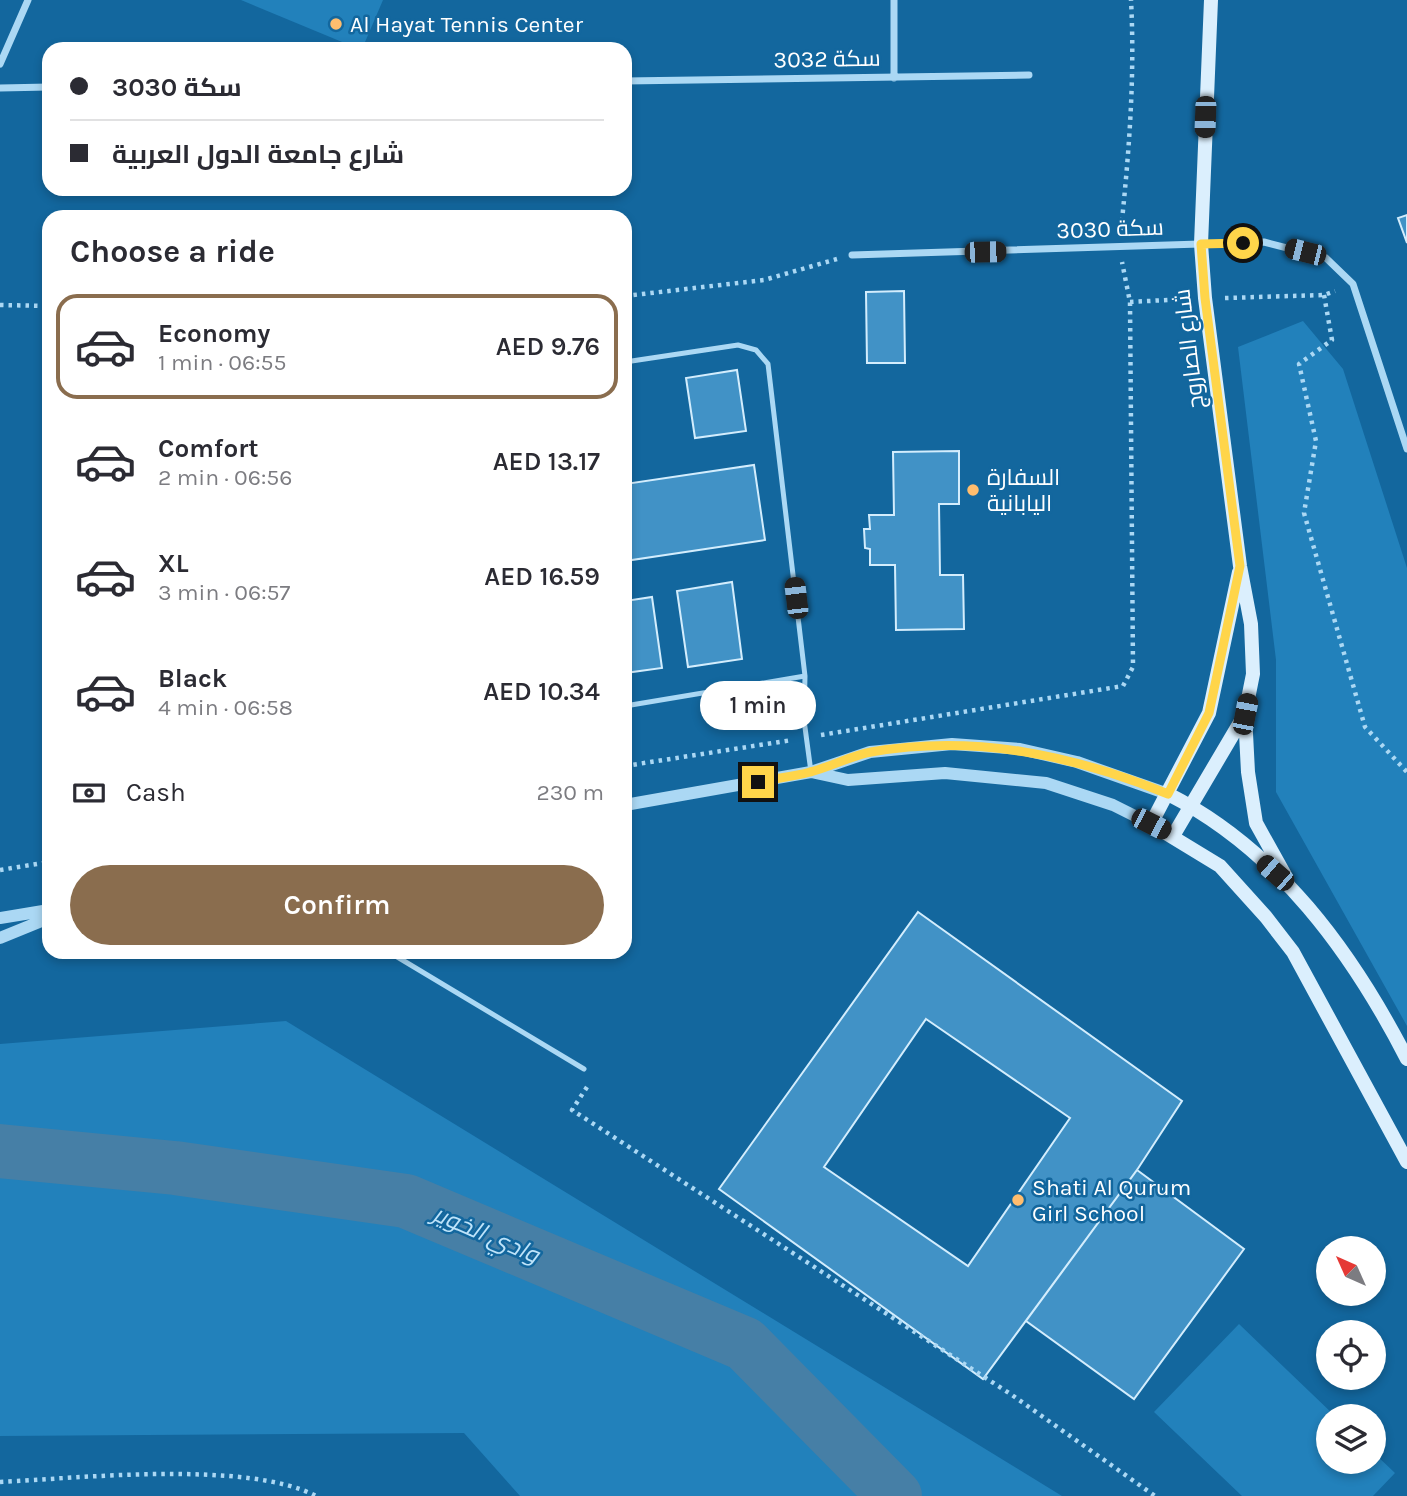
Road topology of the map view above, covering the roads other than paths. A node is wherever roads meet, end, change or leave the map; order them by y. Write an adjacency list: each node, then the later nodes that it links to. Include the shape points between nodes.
1 (28, 0): 4 (street)
2 (894, 0): 6 (street)
3 (1211, 0): 10 (main road, شارع الصاروج)
4 (0, 64)
5 (1029, 75): 6 (street, سكة 3032)
6 (894, 78): 7 (street, سكة 3032)
7 (632, 81)
8 (0, 88): 9 (street)
9 (42, 88)
10 (1201, 244): 11 (street, سكة 3030); 13 (street, سكة 3030, via 1264,242 1326,258 1353,284); 14 (main road, شارع الصاروج)
11 (852, 255)
12 (632, 361): 15 (lane, via 738,345 756,350 768,365)
13 (1407, 449)
14 (1240, 566): 17 (main road, شارع الصاروج, via 1251,624 1253,674); 19 (main road, شارع الصاروج, via 1209,713)
15 (805, 676): 16 (lane); 18 (lane)
16 (632, 705)
17 (1245, 714): 21 (main road, شارع الصاروج); 24 (main road, via 1256,823)
18 (811, 772): 19 (street, via 870,752 953,744 1020,749 1077,762); 20 (street); 22 (street, via 848,780 945,773 1046,783 1113,804)
19 (1168, 794): 21 (main road); 22 (main road, شارع الصاروج)
20 (632, 804)
21 (1190, 806): 23 (main road, شارع الصاروج); 24 (main road)
22 (1151, 824): 23 (main road)
23 (1172, 836): 32 (main road, via 1220,866 1293,952)
24 (1291, 887): 30 (main road, via 1342,947)
25 (42, 911): 26 (street)
26 (0, 918)
27 (42, 921): 28 (street)
28 (0, 939)
29 (401, 959): 31 (lane)
30 (1407, 1059)
31 (584, 1069)
32 (1407, 1162)

